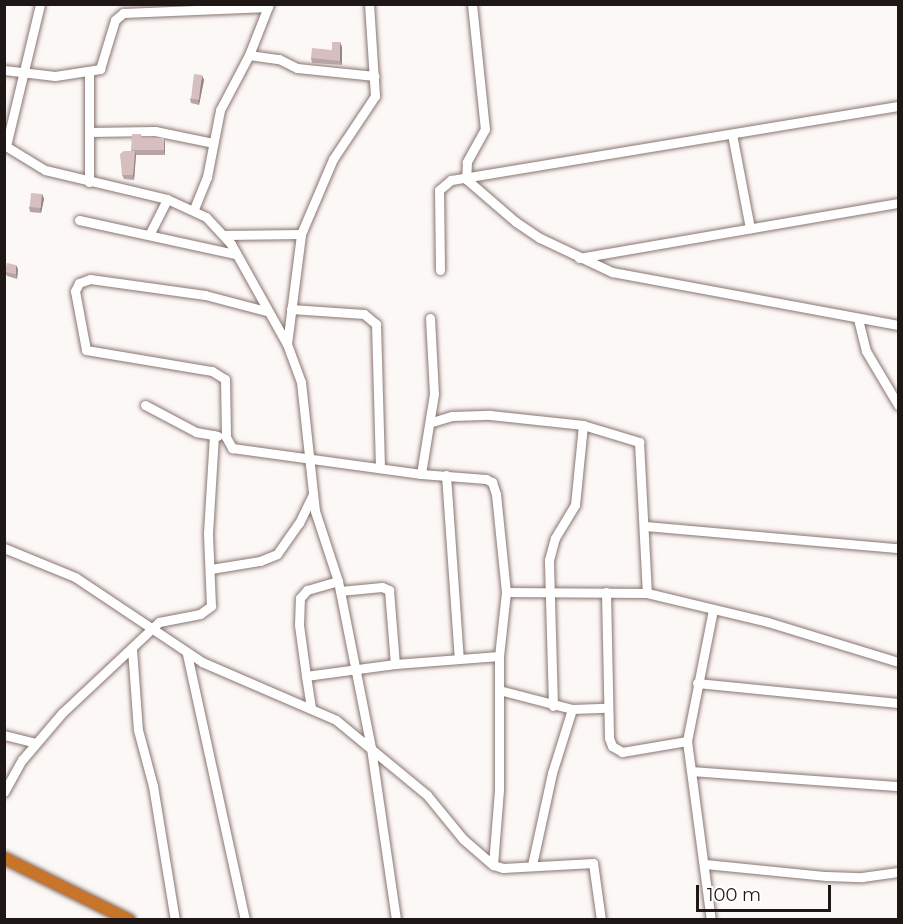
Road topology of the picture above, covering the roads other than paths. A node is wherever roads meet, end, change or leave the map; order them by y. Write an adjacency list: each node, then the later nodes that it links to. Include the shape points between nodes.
1 (40, 4): 8 (street)
2 (369, 4): 9 (street)
3 (472, 4): 15 (street, via 485,129 467,162)
4 (268, 6): 5 (street); 7 (street, via 123,13 115,20 105,64)
5 (249, 55): 9 (street, via 279,59 297,68); 13 (street, via 220,110)
6 (4, 70): 8 (street)
7 (89, 73): 8 (street); 11 (street)
8 (24, 74): 14 (street)
9 (375, 76): 23 (street, via 372,103 333,159)
10 (898, 106): 12 (street)
11 (89, 132): 13 (street, via 155,131); 16 (street)
12 (732, 134): 15 (street); 21 (street)
13 (213, 143): 19 (street, via 207,177)
14 (5, 145): 16 (street, via 45,170)
15 (466, 179): 26 (street, via 516,222); 27 (street, via 451,180 439,190)
16 (89, 182): 17 (street)
17 (167, 199): 19 (street); 22 (street)
18 (898, 203): 21 (street)
19 (194, 209): 24 (street)
20 (80, 220): 22 (street)
21 (750, 228): 26 (street)
22 (150, 233): 25 (street)
23 (301, 234): 24 (street); 28 (street)
24 (224, 235): 25 (street)
25 (235, 254): 29 (street)
26 (579, 258): 31 (street, via 612,272)
27 (440, 270)
28 (291, 309): 33 (street); 41 (street, via 364,314 376,324)
29 (266, 311): 33 (street); 39 (street, via 205,295 116,282 90,279 77,286 86,350 212,371 225,379)
30 (430, 318): 36 (street, via 434,362)
31 (858, 319): 32 (street); 35 (street, via 866,351)
32 (898, 325)
33 (287, 344): 40 (street, via 301,382)
34 (145, 405): 38 (street, via 196,432)
35 (898, 405)
36 (432, 422): 37 (street, via 471,414); 42 (street)
37 (583, 424): 45 (street, via 640,444); 52 (street, via 574,505 555,538 549,560)
38 (214, 435): 39 (street); 48 (street, via 208,532)
39 (226, 437): 40 (street, via 232,448)
40 (309, 458): 41 (street); 44 (street)
41 (380, 468): 42 (street)
42 (422, 474): 43 (street)
43 (446, 475): 51 (street, via 486,479 495,487); 60 (street)
44 (312, 494): 48 (street, via 299,523 277,554 260,561); 49 (street)
45 (644, 526): 47 (street); 54 (street)
46 (4, 548): 56 (street, via 75,577)
47 (898, 548)
48 (211, 568): 56 (street, via 211,606 200,614 164,620)
49 (338, 581): 50 (street); 64 (street, via 307,590 300,598)
50 (340, 591): 62 (street, via 382,586 389,590); 63 (street)
51 (506, 592): 52 (street); 59 (street)
52 (551, 592): 53 (street); 68 (street)
53 (606, 592): 54 (street); 70 (street)
54 (647, 593): 55 (street)
55 (713, 610): 61 (street); 65 (street)
56 (152, 630): 57 (street); 58 (street)
57 (132, 649): 74 (street); 85 (street, via 136,720 153,786)
58 (187, 654): 69 (street); 86 (street)
59 (499, 656): 60 (street); 66 (street)
60 (459, 659): 62 (street)
61 (898, 662)
62 (395, 664): 63 (street)
63 (353, 669): 64 (street); 75 (street)
64 (306, 676): 69 (street)
65 (697, 683): 67 (street); 73 (street)
66 (499, 690): 68 (street); 81 (street, via 499,790)
67 (898, 703)
68 (553, 706): 71 (street)
69 (311, 707): 75 (street, via 343,725)
70 (606, 708): 71 (street); 73 (street, via 606,730 617,751)
71 (572, 709): 82 (street, via 552,773)
72 (4, 735): 74 (street)
73 (687, 741): 76 (street)
74 (35, 743): 78 (street)
75 (371, 748): 81 (street, via 427,795 463,839); 87 (street)
76 (692, 771): 77 (street); 80 (street)
77 (898, 786)
78 (4, 792)
79 (4, 858): 84 (highway)
80 (705, 864): 83 (street, via 826,876); 89 (street)
81 (493, 865): 82 (street)
82 (532, 865): 88 (street, via 593,863)
83 (898, 872)
84 (121, 918)
85 (175, 920)
86 (245, 920)
87 (396, 920)
88 (601, 920)
89 (711, 920)

